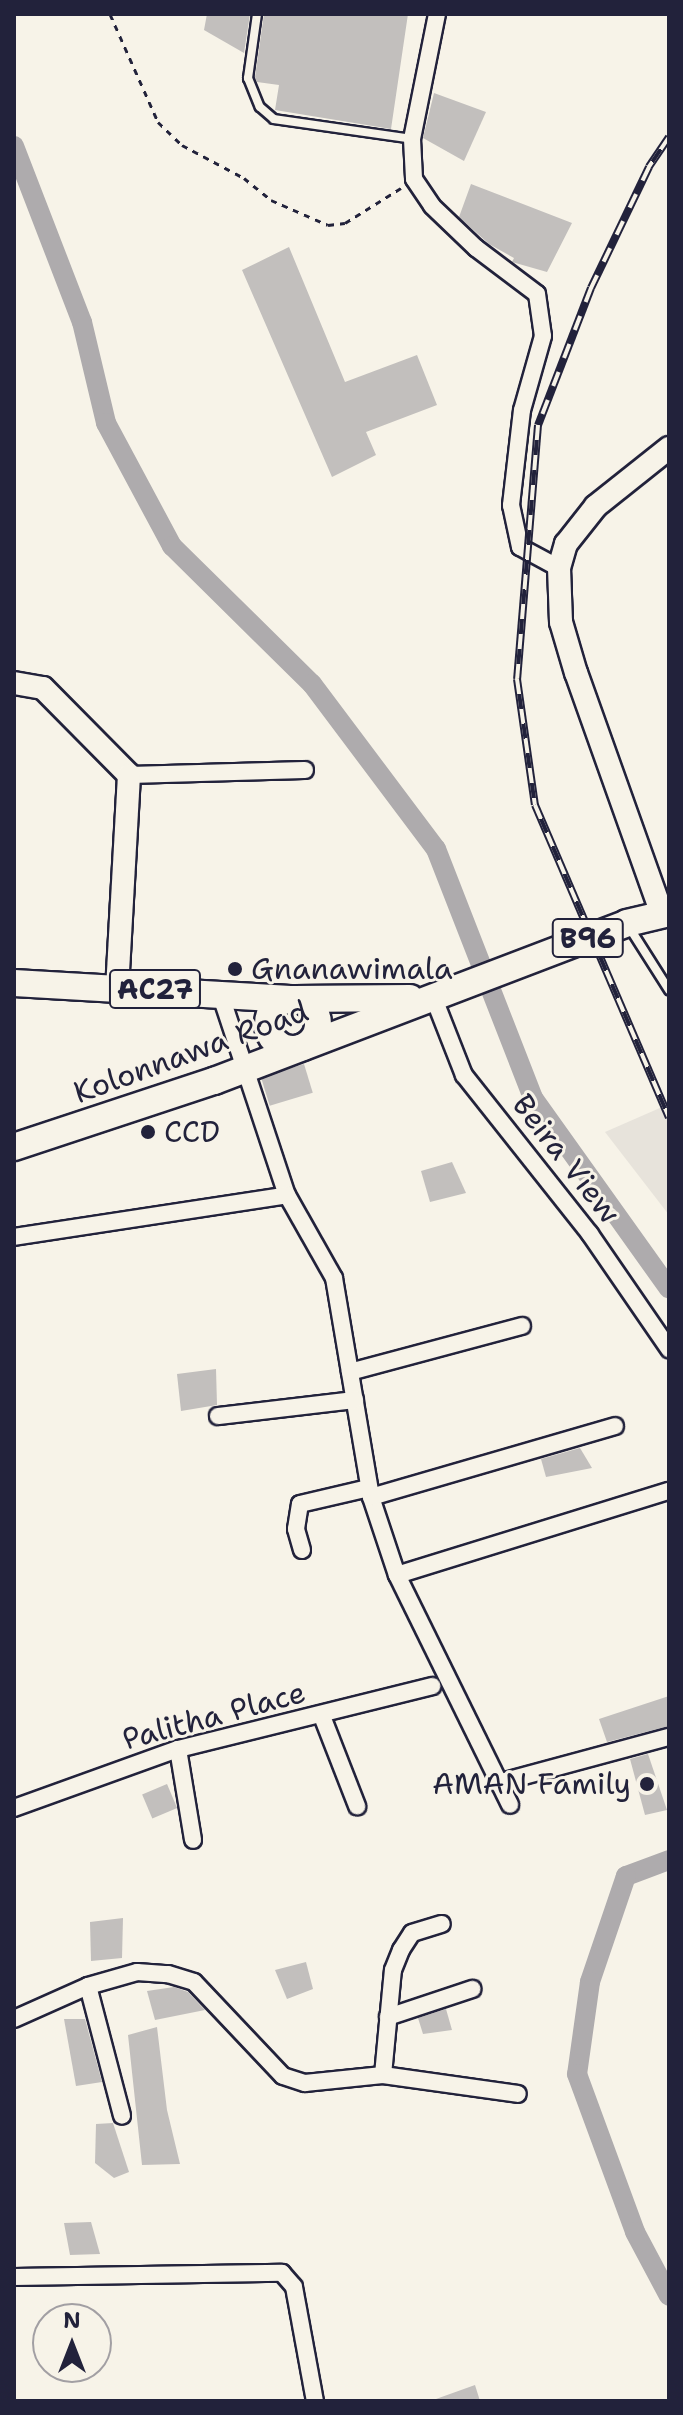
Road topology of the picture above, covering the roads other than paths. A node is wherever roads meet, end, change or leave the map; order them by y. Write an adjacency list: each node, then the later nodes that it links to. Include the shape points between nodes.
1 (257, 14): 3 (lane, via 248,78 260,107 274,119)
2 (437, 14): 3 (street)
3 (412, 139): 5 (street, via 414,179 432,206 537,294 543,336 522,410 511,505 520,547)
4 (669, 448): 5 (street, via 596,506 566,544)
5 (559, 568): 9 (street, via 561,622 576,673)
6 (14, 683): 8 (street, via 43,688)
7 (305, 770): 8 (street)
8 (129, 775): 12 (street)
9 (666, 914): 10 (main road, B96)
10 (627, 923): 13 (lane); 15 (main road, B96)
11 (14, 983): 12 (main road, AC27)
12 (117, 988): 14 (main road, AC27)
13 (669, 990)
14 (220, 993): 16 (main road, AC27); 18 (street)
15 (429, 997): 16 (main road, AC27); 17 (main road, Kolonnawa Road / B96); 23 (street, Beira View, via 464,1075 590,1234)
16 (295, 999): 17 (main road, via 310,1005 318,1019 316,1036); 17 (main road, via 273,1009 268,1025 280,1045)
17 (304, 1047): 18 (main road, Kolonnawa Road / B96)
18 (247, 1069): 19 (main road, Kolonnawa Road / B96); 20 (street)
19 (14, 1147)
20 (287, 1195): 21 (street); 24 (street, via 334,1278)
21 (14, 1237)
22 (522, 1326): 24 (street)
23 (669, 1349)
24 (350, 1372): 25 (street)
25 (355, 1400): 26 (street); 29 (street)
26 (218, 1416)
27 (615, 1426): 29 (street)
28 (669, 1491): 31 (street)
29 (370, 1493): 30 (street, via 300,1504 295,1520); 31 (street)
30 (302, 1550)
31 (397, 1575): 36 (street)
32 (432, 1686): 33 (street, Palitha Place)
33 (322, 1716): 35 (street, Palitha Place); 38 (street)
34 (669, 1737): 36 (street)
35 (178, 1749): 39 (street, Palitha Place); 40 (street)
36 (498, 1783): 37 (street)
37 (510, 1805)
38 (357, 1806)
39 (14, 1808)
40 (193, 1840)
41 (442, 1924): 44 (street, via 412,1933 401,1950)
42 (88, 1986): 45 (street); 46 (street, via 137,1972 168,1974 194,1982 283,2076 305,2083); 48 (street)
43 (472, 1989): 44 (street)
44 (388, 2017): 46 (street)
45 (14, 2019)
46 (383, 2075): 47 (street)
47 (518, 2094)
48 (122, 2116)
49 (14, 2277): 50 (street, via 282,2273 294,2287)
50 (315, 2401)

